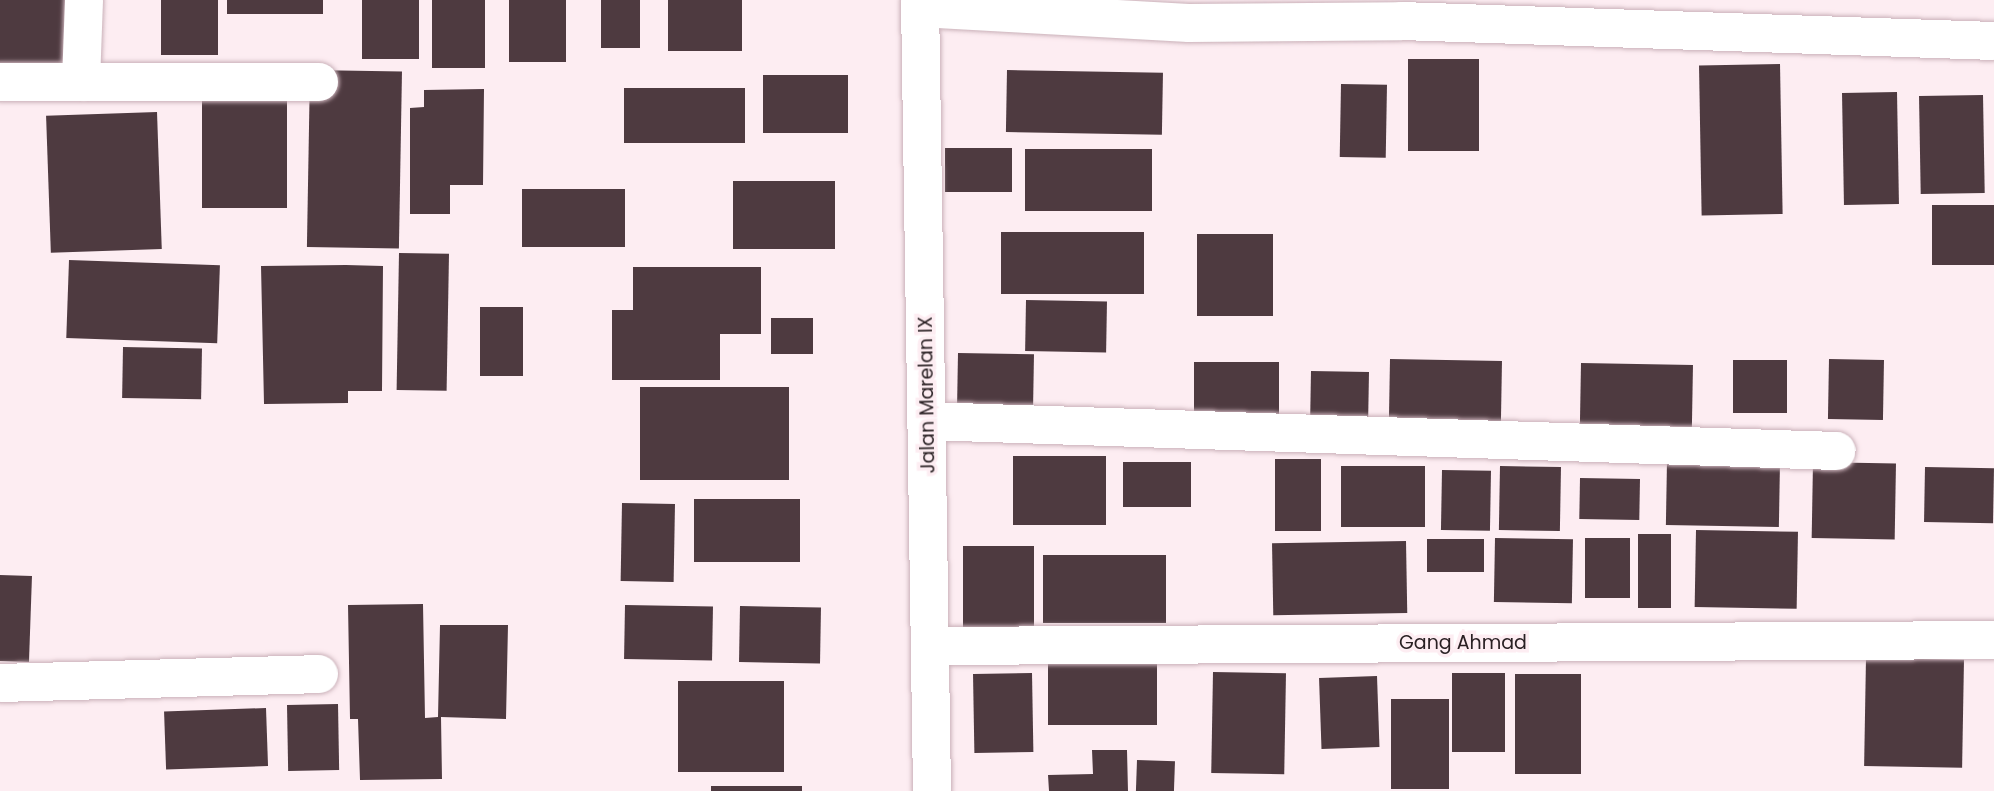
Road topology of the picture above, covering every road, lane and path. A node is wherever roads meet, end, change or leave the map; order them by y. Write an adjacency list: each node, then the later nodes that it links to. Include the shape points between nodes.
1 (83, 0): 5 (street)
2 (920, 4): 3 (street, via 1189,23 1401,20); 7 (street, Jalan Marelan IX)
3 (1994, 41)
4 (0, 82): 5 (street)
5 (81, 82): 6 (street)
6 (318, 82)
7 (927, 421): 8 (street); 10 (street, Jalan Marelan IX)
8 (1837, 451)
9 (1994, 640): 10 (street, Gang Ahmad)
10 (931, 646): 13 (street, Jalan Marelan IX)
11 (319, 674): 12 (street)
12 (0, 683)
13 (932, 791)

